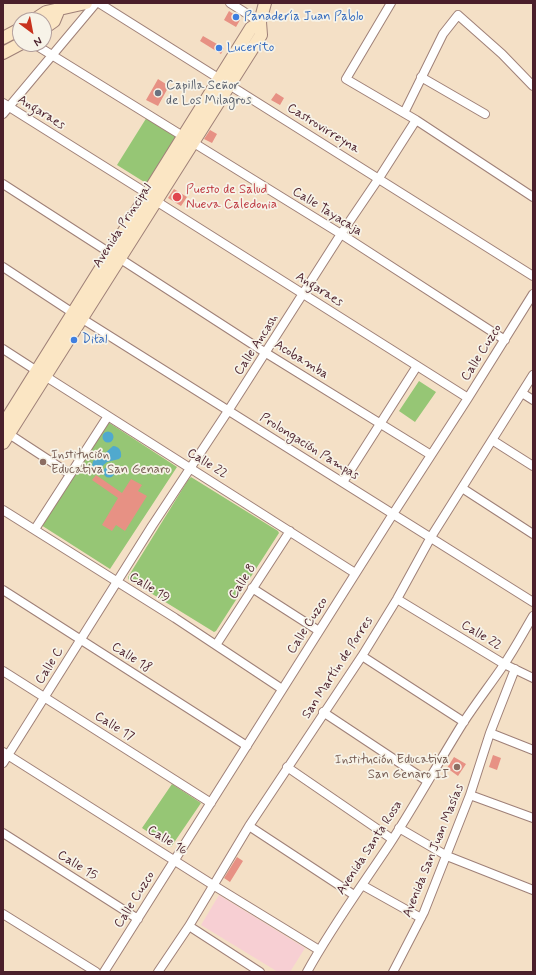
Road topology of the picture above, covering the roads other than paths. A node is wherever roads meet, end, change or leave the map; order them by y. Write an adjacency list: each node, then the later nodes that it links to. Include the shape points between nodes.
1 (86, 3): 7 (street)
2 (96, 3): 16 (street)
3 (99, 3): 18 (street, Castrovirreyna)
4 (230, 3): 10 (street)
5 (265, 3): 10 (street, Avenida Principal)
6 (391, 3): 21 (street, via 346,79)
7 (62, 6): 8 (street); 9 (street)
8 (46, 12)
9 (52, 22)
10 (260, 22): 18 (street, Avenida Principal, via 261,35)
11 (12, 33): 12 (street)
12 (3, 38)
13 (12, 48): 15 (street)
14 (46, 52): 16 (street, Calle Tayacaja)
15 (3, 53)
16 (51, 55): 20 (street); 25 (street, Calle Tayacaja)
17 (421, 77): 19 (street, via 442,34 458,15); 21 (street); 23 (street)
18 (225, 82): 25 (street, Avenida Principal); 26 (street, Castrovirreyna)
19 (533, 86)
20 (6, 104): 22 (street); 28 (street, Angaraes)
21 (404, 112): 24 (street)
22 (3, 114)
23 (485, 114)
24 (416, 120): 26 (street, Calle Ancash); 29 (street)
25 (189, 140): 28 (street, Avenida Principal); 30 (street, Calle Tayacaja)
26 (379, 178): 30 (street, Calle Ancash); 33 (street, Castrovirreyna)
27 (3, 184): 31 (street, Acobamba)
28 (152, 197): 31 (street, Avenida Principal); 34 (street, Angaraes)
29 (533, 197)
30 (341, 234): 34 (street, Calle Ancash); 37 (street, Calle Tayacaja)
31 (115, 255): 36 (street, Avenida Principal); 39 (street, Acobamba)
32 (3, 267): 36 (street, Prolongación Pampas)
33 (533, 276)
34 (303, 294): 39 (street, Calle Ancash); 40 (street, Angaraes)
35 (533, 294): 37 (street, Calle Cuzco)
36 (77, 315): 41 (street, Avenida Principal); 46 (street, Prolongación Pampas)
37 (505, 340): 44 (street, Calle Cuzco)
38 (3, 348): 41 (street, Calle 22)
39 (266, 353): 46 (street, Calle Ancash); 48 (street, Acobamba)
40 (417, 366): 44 (street, Angaraes); 48 (street)
41 (41, 373): 47 (street, Calle 22); 49 (street, Avenida Principal)
42 (533, 375): 43 (street, San Martín de Porres)
43 (522, 393): 45 (street); 50 (street, San Martín de Porres)
44 (468, 398): 51 (street, Calle Cuzco)
45 (533, 400)
46 (228, 411): 53 (street, Calle Ancash); 55 (street, Prolongación Pampas)
47 (108, 416): 53 (street, Calle 22); 54 (street)
48 (381, 423): 51 (street, Acobamba); 55 (street)
49 (5, 434): 54 (street)
50 (492, 440): 52 (street); 56 (street, San Martín de Porres)
51 (431, 455): 58 (street, Calle Cuzco)
52 (533, 466)
53 (190, 469): 60 (street, Calle 22); 64 (street, Calle Ancash)
54 (70, 474): 59 (street)
55 (343, 482): 58 (street, Prolongación Pampas)
56 (462, 488): 61 (street); 62 (street, San Martín de Porres)
57 (3, 510): 59 (street, Calle 19)
58 (393, 514): 62 (street, Prolongación Pampas); 63 (street, Calle Cuzco)
59 (35, 529): 64 (street, Calle 19)
60 (290, 531): 63 (street, Calle 22); 65 (street, Calle 8)
61 (533, 534)
62 (431, 537): 67 (street, San Martín de Porres); 68 (street, Prolongación Pampas)
63 (355, 573): 70 (street, Calle Cuzco)
64 (117, 582): 71 (street, Calle C); 72 (street, Calle 19)
65 (252, 588): 70 (street); 72 (street, Calle 8)
66 (3, 590): 71 (street, Calle 18)
67 (397, 599): 73 (street, San Martín de Porres); 74 (street, Calle 22)
68 (533, 602)
69 (533, 616): 74 (street, Avenida Santa Rosa)
70 (319, 630): 78 (street, Calle Cuzco)
71 (81, 640): 79 (street, Calle C); 83 (street, Calle 18)
72 (216, 645): 78 (street, Calle 19)
73 (362, 656): 80 (street, San Martín de Porres); 81 (street)
74 (504, 664): 75 (street, Calle 22); 81 (street, Avenida Santa Rosa)
75 (515, 669): 77 (street, Calle 22); 82 (street, Avenida San Juan Masías)
76 (3, 671): 79 (street, Calle 17)
77 (533, 678)
78 (282, 689): 83 (street, Calle Cuzco)
79 (45, 697): 85 (street, Calle C); 90 (street, Calle 17)
80 (323, 712): 87 (street, San Martín de Porres); 88 (street)
81 (464, 722): 88 (street, Avenida Santa Rosa)
82 (490, 732): 84 (street); 89 (street, Avenida San Juan Masías)
83 (247, 746): 90 (street, Calle Cuzco)
84 (533, 750)
85 (6, 753): 86 (street, Calle C); 97 (street, Calle 16)
86 (3, 763)
87 (287, 767): 92 (street, San Martín de Porres); 95 (street)
88 (427, 781): 93 (street, Avenida Santa Rosa)
89 (470, 795): 91 (street); 96 (street, Avenida San Juan Masías)
90 (211, 803): 97 (street, Calle Cuzco)
91 (533, 818)
92 (249, 826): 98 (street, San Martín de Porres); 101 (street)
93 (399, 828): 95 (street, Avenida Santa Rosa); 96 (street)
94 (3, 833): 104 (street, Calle 15)
95 (392, 840): 99 (street, Avenida Santa Rosa)
96 (447, 856): 100 (street); 103 (street, Avenida San Juan Masías)
97 (175, 861): 98 (street, Calle 16); 104 (street, Calle Cuzco)
98 (213, 885): 105 (street, San Martín de Porres); 106 (street, Calle 16)
99 (362, 885): 101 (street, Avenida Santa Rosa); 103 (street)
100 (533, 890)
101 (354, 895): 106 (street, Avenida Santa Rosa)
102 (3, 914): 107 (street)
103 (421, 918): 112 (street, Avenida San Juan Masías)
104 (138, 919): 108 (street, Calle Cuzco)
105 (189, 926): 109 (street, San Martín de Porres); 110 (street)
106 (319, 950): 111 (street, Avenida Santa Rosa)
107 (96, 972)
108 (104, 972)
109 (158, 972)
110 (260, 972)
111 (307, 972)
112 (393, 972)

